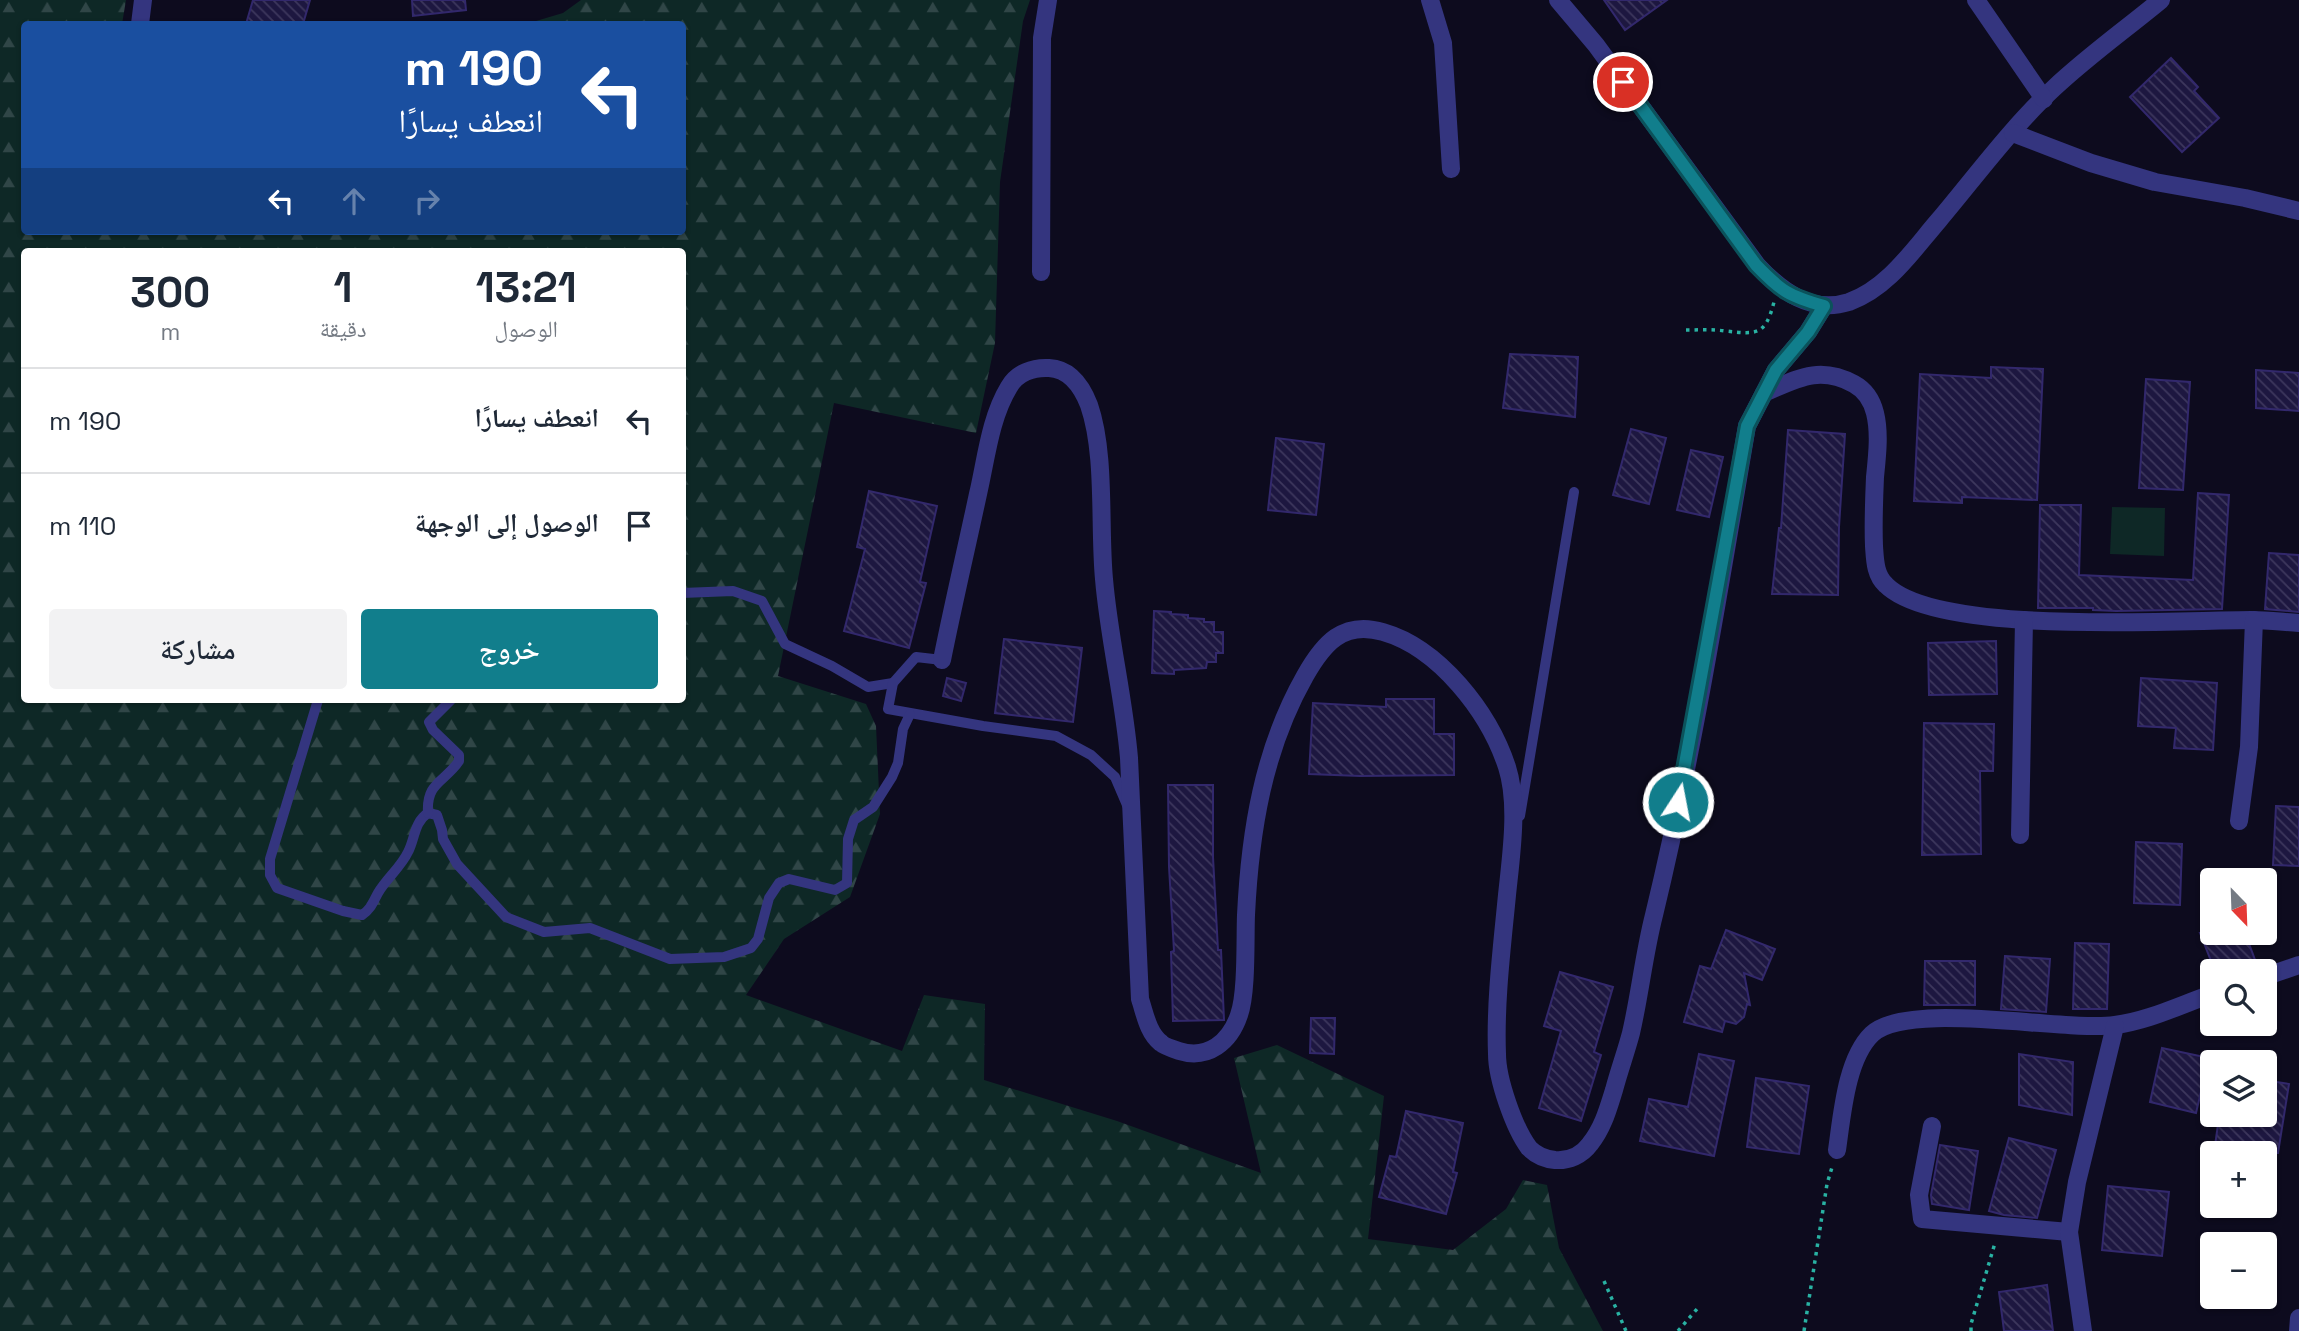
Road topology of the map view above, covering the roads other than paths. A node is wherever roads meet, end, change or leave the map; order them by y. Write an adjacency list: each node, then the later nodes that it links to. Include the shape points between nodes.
1 (144, 0): 7 (street)
2 (1048, 0): 12 (street, via 1042,38)
3 (1430, 0): 10 (street, via 1443,43)
4 (1558, 0): 13 (street, via 1756,265 1776,286)
5 (1976, 0): 8 (street)
6 (2161, 0): 8 (street)
7 (140, 21)
8 (2044, 99): 9 (street)
9 (2012, 133): 11 (street, via 2155,183); 13 (street, via 1900,267 1850,302)
10 (1451, 169)
11 (2299, 211)
12 (1041, 272)
13 (1824, 306): 14 (street)
14 (1764, 393): 17 (street, via 1804,376 1823,374 1860,387 1876,416 1873,516 1878,576 1899,597 1935,609); 29 (street, via 1747,426 1631,1032 1603,1125 1583,1152 1564,1160 1540,1156 1528,1146 1508,1102 1496,1059)
15 (1574, 492): 29 (lane)
16 (686, 593): 21 (lane, via 733,591 762,601 785,644 868,687)
17 (2024, 620): 18 (street); 28 (street)
18 (2254, 620): 19 (street); 27 (street, via 2249,747)
19 (2299, 623)
20 (942, 660): 21 (lane, via 916,657); 26 (street, via 989,443 1009,386 1038,367 1068,373 1080,387 1093,420 1104,580 1126,724)
21 (892, 683): 24 (lane, via 888,709)
22 (316, 703): 25 (lane, via 270,859 270,876 277,888 362,915 408,853 418,824)
23 (449, 703): 25 (lane, via 429,722 459,755 459,761 435,783)
24 (910, 715): 25 (lane, via 902,729 892,777 873,807 854,820 848,839 847,883 835,890 789,879 779,883 769,898 756,942 743,952 724,957 670,959 590,928 544,932 506,917 457,864 443,839 437,815); 26 (lane, via 1056,736 1091,755 1115,777)
25 (428, 813)
26 (1131, 815): 29 (street, via 1140,999 1149,1028 1160,1043 1186,1053 1214,1049 1224,1042 1240,1014 1250,848 1266,772 1302,680 1318,654 1338,635 1361,629 1395,635 1454,678 1502,753 1512,794)
27 (2239, 821)
28 (2020, 835)
29 (1511, 858)
30 (2299, 965): 31 (street)
31 (2277, 973)
32 (2200, 998): 33 (street)
33 (2115, 1026): 35 (street, via 1937,1019 1902,1021 1879,1029 1870,1036 1849,1077); 36 (street)
34 (1932, 1126): 36 (street, via 1919,1195 1922,1219)
35 (1837, 1150)
36 (2069, 1232): 38 (street)
37 (2299, 1318): 39 (street)
38 (2082, 1331)
39 (2298, 1331)

